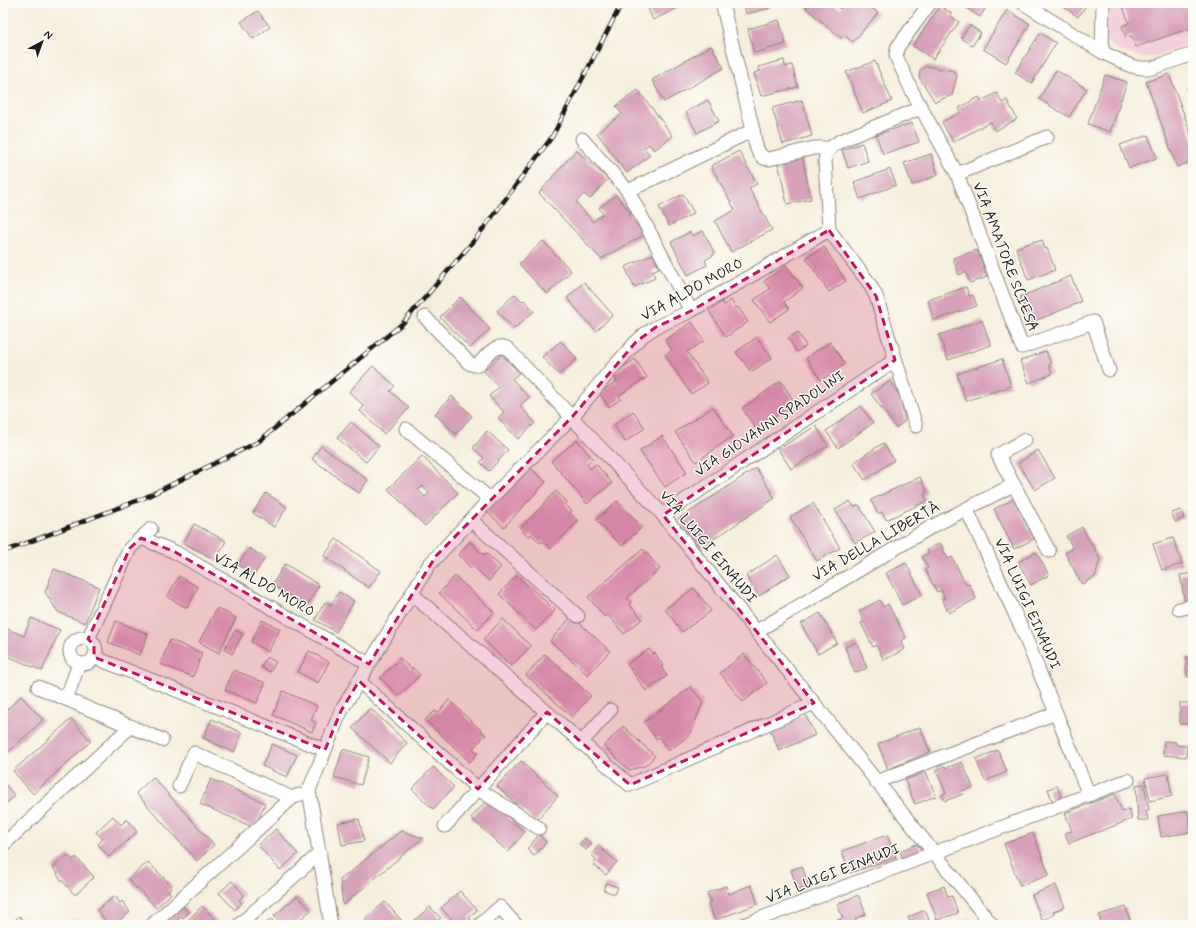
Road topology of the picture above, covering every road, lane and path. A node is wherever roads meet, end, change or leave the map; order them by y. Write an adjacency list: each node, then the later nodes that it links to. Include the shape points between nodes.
1 (722, 3): 8 (street)
2 (930, 3): 7 (street, VIA AMATORE SCIESA, via 896,51 896,56)
3 (1023, 3): 5 (street)
4 (1103, 3): 5 (street)
5 (1102, 52): 6 (street, via 1141,68 1152,68)
6 (1193, 54)
7 (921, 108): 11 (street, via 840,141); 12 (street, VIA AMATORE SCIESA)
8 (753, 130): 11 (street, via 759,154 766,159 814,148); 13 (street)
9 (1047, 137): 12 (street, VIA AMATORE SCIESA)
10 (582, 139): 13 (street)
11 (830, 148): 14 (street, via 825,160)
12 (957, 174): 18 (street, VIA AMATORE SCIESA, via 1022,347 1093,322)
13 (628, 191): 15 (street)
14 (829, 230): 15 (street, VIA ALDO MORO); 17 (street, via 876,296)
15 (691, 311): 19 (street, VIA ALDO MORO, via 645,334 636,342)
16 (425, 317): 19 (street, via 469,363 474,365 496,348 501,346 508,349)
17 (895, 360): 20 (street); 26 (street, VIA GIOVANNI SPADOLINI)
18 (1109, 370)
19 (572, 417): 24 (street, VIA ALDO MORO); 26 (street, VIA LUIGI EINAUDI)
20 (916, 426)
21 (406, 429): 24 (street)
22 (1025, 440): 23 (street, via 998,455)
23 (1014, 484): 25 (street, VIA DELLA LIBERTÀ); 30 (street)
24 (490, 499): 27 (street, VIA ALDO MORO)
25 (967, 510): 35 (street, VIA DELLA LIBERTÀ, via 932,527); 46 (street, VIA LUIGI EINAUDI, via 1022,629)
26 (663, 514): 35 (street, VIA LUIGI EINAUDI)
27 (471, 520): 31 (street, VIA ALDO MORO, via 432,561); 34 (street)
28 (151, 529): 29 (street)
29 (141, 538): 36 (street, via 130,548); 39 (street, VIA ALDO MORO, via 175,552)
30 (1049, 551)
31 (412, 594): 39 (street, VIA ALDO MORO); 45 (street)
32 (1193, 606): 33 (street)
33 (1179, 609)
34 (578, 616)
35 (757, 631): 43 (street, VIA LUIGI EINAUDI)
36 (88, 639): 37 (street, via 94,645); 38 (street, via 79,638 70,647 72,659)
37 (94, 657): 38 (street, via 88,663); 50 (street)
38 (79, 664): 42 (street)
39 (370, 664): 40 (street, VIA ALDO MORO)
40 (359, 681): 50 (street, VIA ALDO MORO, via 341,711); 54 (street)
41 (38, 687): 42 (street)
42 (66, 699): 47 (street)
43 (814, 703): 49 (street, via 630,786); 52 (street, VIA LUIGI EINAUDI)
44 (610, 710): 49 (street)
45 (547, 712): 49 (street); 54 (street)
46 (1056, 713): 52 (street); 56 (street, VIA LUIGI EINAUDI)
47 (131, 726): 48 (street); 60 (street)
48 (162, 740)
49 (582, 743)
50 (325, 750): 55 (street, VIA ALDO MORO)
51 (1128, 780): 56 (street, VIA LUIGI EINAUDI)
52 (876, 782): 62 (street, VIA LUIGI EINAUDI)
53 (179, 786): 57 (street, via 194,753)
54 (478, 788): 58 (street); 59 (street)
55 (310, 790): 57 (street); 61 (street, VIA ALDO MORO)
56 (1089, 795): 62 (street, VIA LUIGI EINAUDI)
57 (292, 798): 64 (street)
58 (445, 826)
59 (539, 828)
60 (3, 845)
61 (320, 853): 63 (street, VIA ALDO MORO); 65 (street)
62 (935, 853): 69 (street, VIA LUIGI EINAUDI); 70 (street, VIA LUIGI EINAUDI)
63 (331, 920): 66 (street)
64 (152, 925)
65 (239, 925)
66 (320, 925)
67 (480, 925): 68 (street, via 500,907)
68 (516, 925)
69 (743, 925)
70 (992, 925)

